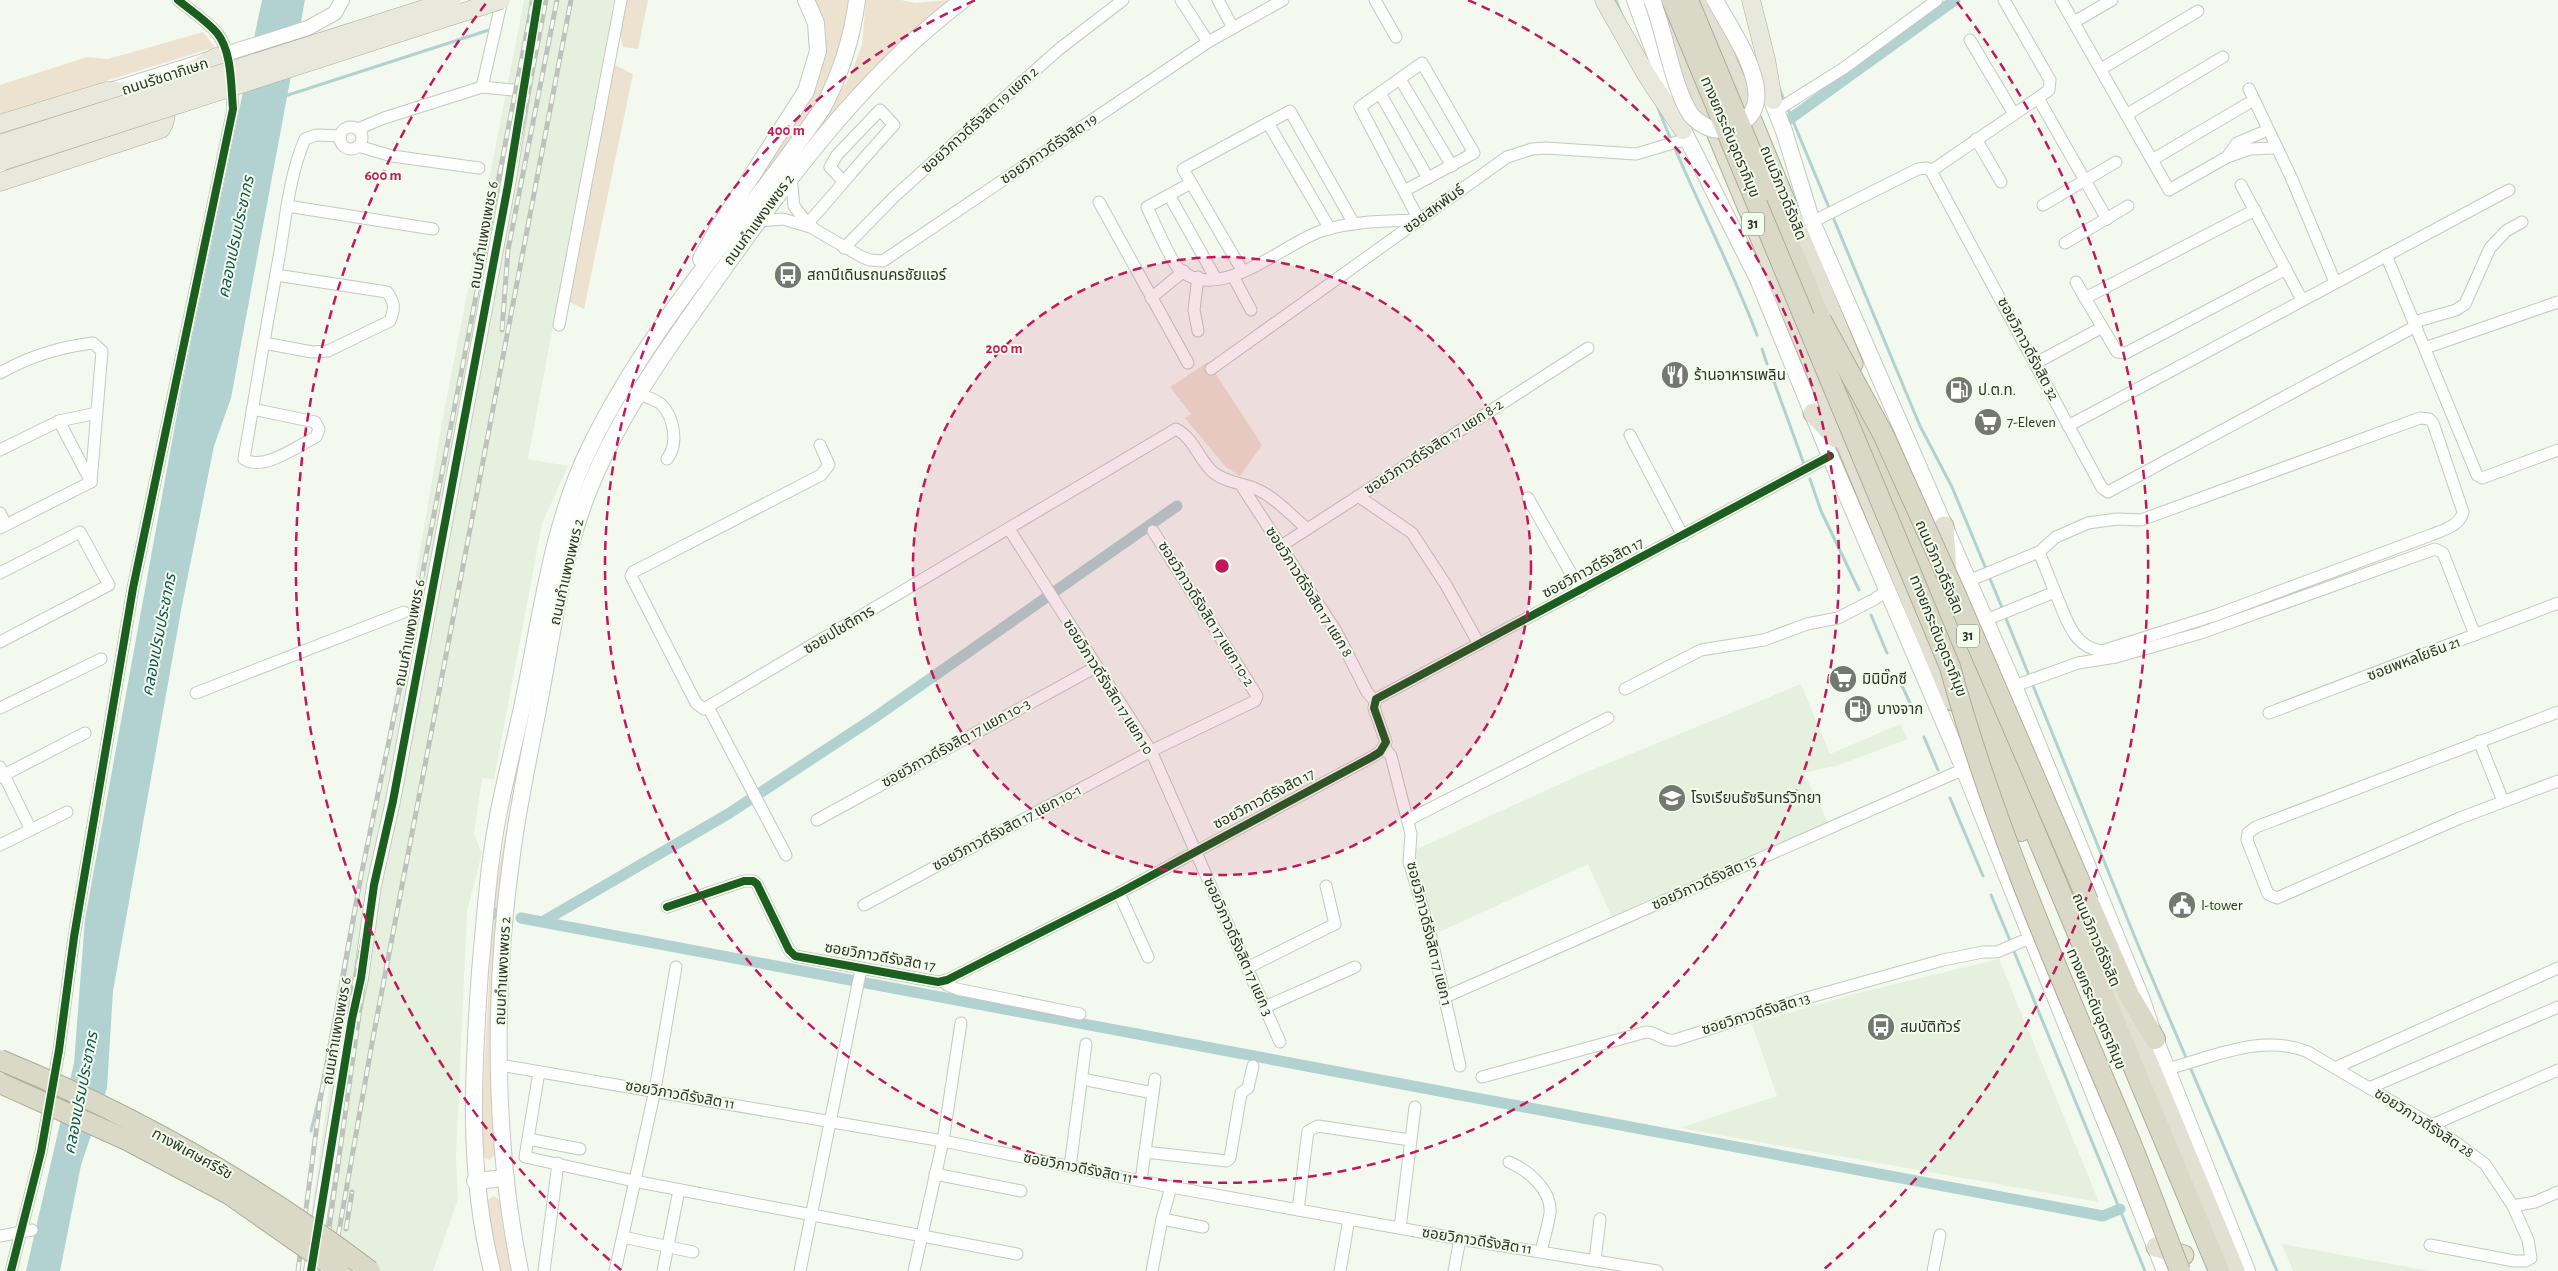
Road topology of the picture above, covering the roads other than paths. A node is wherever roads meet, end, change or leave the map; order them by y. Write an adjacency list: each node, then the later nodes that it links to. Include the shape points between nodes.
1 (178, 0): 35 (street, via 215,31)
2 (342, 0): 35 (street, via 335,13 308,28)
3 (452, 0): 57 (main road, ถนนรัชดาภิเษก, bridge)
4 (501, 0): 39 (street); 62 (main road, ถนนรัชดาภิเษก, bridge)
5 (538, 0): 42 (street, ถนนกำแพงเพชร 6)
6 (621, 0): 111 (street)
7 (806, 0): 103 (main road, via 816,23 818,51 806,91 716,230)
8 (856, 0): 103 (main road, ถนนกำแพงเพชร 2, via 846,53 822,109)
9 (963, 0): 67 (main road, ถนนกำแพงเพชร 2, via 924,32 869,86)
10 (1123, 0): 93 (street, ซอยวิภาวดีรังสิต 19 แยก 2, via 1058,50 896,195)
11 (1181, 0): 34 (street)
12 (1218, 0): 31 (street)
13 (1375, 0): 32 (street)
14 (1604, 0): 55 (main road)
15 (1635, 0): 55 (main road, 31)
16 (1652, 0): 21 (main road, bridge, via 1686,105 1698,122 1722,130 1750,115 1755,106 1757,85)
17 (1661, 0): 131 (highway, 31)
18 (1672, 0): 160 (highway, ทางยกระดับอุตราภิมุข / 31, bridge)
19 (1688, 0): 109 (highway, ทางยกระดับอุตราภิมุข / 31, bridge)
20 (1702, 0): 150 (highway, ถนนวิภาวดีรังสิต / 31)
21 (1715, 0)
22 (1724, 0): 46 (main road, ถนนวิภาวดีรังสิต / 31)
23 (1751, 0): 46 (main road)
24 (1937, 0): 46 (street, via 1844,68)
25 (2004, 0): 44 (street, via 2050,80 2049,90)
26 (2061, 0): 30 (street)
27 (2112, 0): 30 (street)
28 (1276, 2): 31 (street, ซอยวิภาวดีรังสิต 19)
29 (2198, 11): 37 (street)
30 (2074, 22): 37 (street)
31 (1233, 28): 34 (street, ซอยวิภาวดีรังสิต 19)
32 (1396, 37)
33 (1970, 40): 47 (street)
34 (1208, 42): 93 (street, ซอยวิภาวดีรังสิต 19, via 884,261 870,260)
35 (221, 55): 41 (street); 54 (main road, via 170,83 164,98 165,123 161,129); 250 (street, via 233,109 133,588 41,1152)
36 (2223, 58): 48 (street)
37 (2101, 69): 48 (street)
38 (1400, 79): 43 (street); 64 (street); 64 (street, via 1422,63 1474,153)
39 (482, 87): 42 (street); 51 (street)
40 (2249, 88): 52 (street)
41 (106, 91): 50 (main road); 54 (main road, via 143,94 158,107 160,117 157,125)
42 (523, 91): 266 (street, ถนนกำแพงเพชร 6, via 393,801 374,885)
43 (1380, 93): 68 (street); 76 (street, via 1360,107)
44 (2038, 98): 47 (street); 69 (street)
45 (2248, 104): 61 (street)
46 (1775, 105): 86 (main road, ถนนวิภาวดีรังสิต / 31)
47 (2014, 114): 56 (street)
48 (2126, 115): 61 (street)
49 (1268, 123): 72 (street, via 1183,169); 88 (street, via 1290,111); 91 (street)
50 (0, 124)
51 (358, 129): 53 (street, via 347,127); 58 (street, via 362,136)
52 (2268, 130): 59 (street); 60 (street, via 2237,143)
53 (340, 136): 58 (street, via 341,144 347,148); 80 (street, via 316,135 305,139 295,160)
54 (132, 139): 71 (main road)
55 (1679, 139): 84 (street, ซอยสหพันธ์, via 1636,154 1546,148 1521,152 1506,157); 124 (main road, 31, via 1758,279)
56 (1976, 139): 66 (street); 73 (street)
57 (0, 144)
58 (358, 146): 65 (street, via 392,156)
59 (2276, 148): 60 (street); 102 (street)
60 (2227, 156): 61 (street, via 2169,190)
61 (2152, 160)
62 (1, 162)
63 (2116, 162): 69 (street)
64 (1452, 166): 68 (street)
65 (479, 168)
66 (1931, 171): 86 (street, via 1918,169); 117 (street, ซอยวิภาวดีรังสิต 32)
67 (791, 177): 85 (main road, ถนนกำแพงเพชร 2); 89 (street, ซอยวิภาวดีรังสิต 19, via 794,206)
68 (1428, 178): 76 (street)
69 (2084, 180): 79 (street); 83 (street)
70 (844, 181): 70 (street, via 894,125 880,110 830,167); 89 (street)
71 (0, 182)
72 (1191, 182): 77 (street); 97 (street)
73 (2001, 182)
74 (2241, 184): 82 (street)
75 (2509, 190): 94 (street)
76 (1404, 191): 84 (street)
77 (1169, 195): 96 (street, via 1147,207 1178,267); 100 (street)
78 (1099, 202): 104 (street)
79 (2043, 205)
80 (288, 206): 90 (street); 98 (street)
81 (2128, 206): 83 (street)
82 (2255, 210): 95 (street); 105 (street)
83 (2107, 218): 92 (street)
84 (1418, 220): 88 (street); 119 (street, ซอยสหพันธ์)
85 (758, 221): 89 (street, ซอยวิภาวดีรังสิต 19, via 783,219); 121 (main road, ถนนกำแพงเพชร 2)
86 (1812, 222): 138 (main road, ถนนวิภาวดีรังสิต / 31)
87 (2522, 222): 110 (street, via 2506,231 2490,248 2465,304)
88 (1354, 224): 91 (street)
89 (811, 226): 93 (street, ซอยวิภาวดีรังสิต 19)
90 (433, 229)
91 (1330, 229): 97 (street, via 1306,237)
92 (2064, 243)
93 (844, 248)
94 (2386, 255): 102 (street); 110 (street)
95 (2286, 269): 106 (street); 112 (street, via 2126,354 2117,352)
96 (1184, 271): 99 (street); 104 (street)
97 (1238, 274): 100 (street); 108 (street)
98 (276, 275): 114 (street); 114 (street, via 388,292 395,309 390,321 328,351 312,352)
99 (1198, 277): 100 (street); 113 (street, via 1194,310)
100 (1216, 279)
101 (2076, 282): 105 (street)
102 (2335, 282): 106 (street)
103 (690, 289): 234 (main road, ถนนกำแพงเพชร 2, via 628,378 590,447 565,512 551,564 498,816 487,894 475,1064)
104 (1151, 298): 118 (street)
105 (2085, 298): 112 (street)
106 (2302, 300): 126 (street)
107 (2558, 302): 116 (street)
108 (1251, 310)
109 (1821, 320): 203 (highway, bridge, via 1883,434 2129,995); 282 (highway, ทางยกระดับอุตราภิมุข / 31, bridge)
110 (2415, 324): 116 (street); 126 (street, ซอยวิภาวดีรังสิต 32, via 2108,492 2102,488)
111 (559, 325)
112 (2101, 328): 117 (street)
113 (1198, 331)
114 (264, 343): 122 (street)
115 (1588, 348): 135 (street, ซอยวิภาวดีรังสิต 17 แยก 8-2)
116 (2425, 348): 130 (street, via 2474,471 2479,476 2487,476)
117 (2036, 362): 126 (street, ซอยวิภาวดีรังสิต 32)
118 (1188, 363)
119 (1211, 369)
120 (0, 373): 123 (street, via 23,360 59,347 93,343 102,351)
121 (639, 394): 132 (street, via 659,402 670,421 675,437 672,453); 207 (main road, ถนนกำแพงเพชร 2, via 600,464 584,501 566,564 511,857 502,978)
122 (252, 409): 122 (street, via 244,459 252,464 263,464 316,437 319,429 315,422)
123 (97, 413): 125 (street); 133 (street)
124 (1813, 413): 131 (highway)
125 (59, 421): 129 (street); 133 (street)
126 (2068, 426)
127 (1630, 435): 143 (street)
128 (820, 445): 165 (street, via 829,465 821,475 631,576 696,703 704,709)
129 (0, 450)
130 (2558, 450)
131 (1838, 452): 143 (street, ซอยวิภาวดีรังสิต 17); 148 (main road, 31); 185 (highway, 31)
132 (667, 459)
133 (91, 482): 139 (street)
134 (1241, 485): 140 (street, ซอยปโชติการ, via 1212,472 1193,444 1176,429); 141 (street, ซอยปโชติการ, via 1274,500); 144 (street, ซอยวิภาวดีรังสิต 17 แยก 8)
135 (1358, 496): 141 (street, ซอยวิภาวดีรังสิต 17 แยก 8-2); 157 (street, via 1412,533 1446,584)
136 (1528, 498): 149 (street)
137 (0, 513): 139 (street)
138 (1944, 526): 147 (main road, ถนนวิภาวดีรังสิต / 31); 150 (highway)
139 (3, 527)
140 (1009, 529): 159 (street, ซอยวิภาวดีรังสิต 17 แยก 10); 165 (street, ซอยปโชติการ)
141 (1307, 529): 144 (street, ซอยวิภาวดีรังสิต 17 แยก 8-2)
142 (1153, 531): 173 (street, ซอยวิภาวดีรังสิต 17 แยก 10-2, via 1257,696 1252,703)
143 (1683, 536): 149 (street, ซอยวิภาวดีรังสิต 17)
144 (1281, 546): 164 (street, ซอยวิภาวดีรังสิต 17 แยก 8, via 1336,631 1367,692)
145 (2039, 552): 147 (street); 151 (street); 151 (street, via 2056,537 2088,524 2117,518 2140,520 2420,418 2433,423 2463,512 2459,521 2437,533 2216,614 2102,651 2086,647 2075,637)
146 (0, 573): 156 (street, via 80,532 109,585)
147 (1968, 581): 154 (main road, ถนนวิภาวดีรังสิต / 31)
148 (1887, 590): 162 (street, via 1838,618 1807,624 1764,640 1701,650); 174 (main road, 31)
149 (1581, 591): 157 (street, ซอยวิภาวดีรังสิต 17)
150 (1949, 591): 283 (highway, ถนนวิภาวดีรังสิต / 31)
151 (2055, 592): 154 (street)
152 (2558, 603): 155 (street, ซอยพหลโยธิน 21)
153 (404, 612): 163 (street)
154 (1986, 620): 161 (main road, ถนนวิภาวดีรังสิต / 31)
155 (2475, 635): 161 (street, via 2443,552 2435,549 2201,633 2116,657 2078,663); 168 (street, ซอยพหลโยธิน 21)
156 (0, 642)
157 (1479, 644): 164 (street, ซอยวิภาวดีรังสิต 17)
158 (101, 659): 166 (street)
159 (1096, 667): 173 (street, ซอยวิภาวดีรังสิต 17 แยก 10); 179 (street, ซอยวิภาวดีรังสิต 17 แยก 10-3)
160 (1950, 667): 263 (highway, bridge, via 2019,872); 281 (highway, ทางยกระดับอุตราภิมุข / 31, bridge)
161 (2014, 686): 203 (main road, ถนนวิภาวดีรังสิต / 31)
162 (1625, 689)
163 (196, 693)
164 (1375, 701): 172 (street, via 1374,708 1386,742)
165 (708, 707): 184 (street)
166 (0, 708)
167 (2558, 712): 171 (street)
168 (2269, 713)
169 (1608, 718): 180 (street)
170 (85, 733): 175 (street)
171 (2479, 741): 177 (street); 177 (street, via 2252,829 2246,837 2268,894 2277,898)
172 (1384, 747): 180 (street, ซอยวิภาวดีรังสิต 17 แยก 1, via 1391,756); 183 (street, ซอยวิภาวดีรังสิต 17, via 1372,757)
173 (1151, 752): 183 (street, ซอยวิภาวดีรังสิต 17 แยก 10); 188 (street, ซอยวิภาวดีรังสิต 17 แยก 10-1)
174 (1964, 769): 190 (main road, 31); 198 (street, ซอยวิภาวดีรังสิต 15)
175 (1, 773): 181 (street)
176 (2558, 781): 177 (street)
177 (2503, 800)
178 (67, 812): 181 (street)
179 (817, 820)
180 (1408, 820): 198 (street, ซอยวิภาวดีรังสิต 17 แยก 1, via 1411,834 1409,862)
181 (31, 830): 182 (street)
182 (0, 845)
183 (1196, 852): 187 (street, ซอยวิภาวดีรังสิต 17); 195 (street, ซอยวิภาวดีรังสิต 17 แยก 3)
184 (786, 855)
185 (2028, 880): 190 (highway); 263 (highway, 31)
186 (1326, 886): 195 (street, via 1335,924)
187 (1119, 893): 191 (street); 197 (street, ซอยวิภาวดีรังสิต 17)
188 (864, 905)
189 (667, 907): 194 (street, ซอยวิภาวดีรังสิต 17, via 744,881 753,881 795,956)
190 (2026, 935): 214 (street, ซอยวิภาวดีรังสิต 13, via 1997,952 1943,960 1803,999 1675,1040 1664,1040 1654,1032 1646,1032); 258 (main road, 31)
191 (1148, 957)
192 (676, 967): 219 (street)
193 (1355, 967): 199 (street)
194 (862, 968): 197 (street, ซอยวิภาวดีรังสิต 17, via 938,982); 222 (street)
195 (1247, 968): 199 (street, ซอยวิภาวดีรังสิต 17 แยก 3)
196 (2558, 968): 210 (street)
197 (945, 980): 201 (street, via 947,985 957,989)
198 (1445, 997): 209 (street, ซอยวิภาวดีรังสิต 17 แยก 1)
199 (1265, 1007): 204 (street, ซอยวิภาวดีรังสิต 17 แยก 3)
200 (2558, 1007): 218 (street)
201 (1080, 1014)
202 (961, 1022): 226 (street)
203 (2155, 1039): 211 (main road, ถนนวิภาวดีรังสิต / 31)
204 (1280, 1042)
205 (1086, 1044): 215 (street)
206 (0, 1060): 268 (highway, ทางพิเศษศรีรัช, bridge, via 129,1119 226,1172 327,1238)
207 (500, 1065): 213 (street, ซอยวิภาวดีรังสิต 11); 233 (main road, ถนนกำแพงเพชร 2)
208 (1253, 1066): 228 (street, via 1248,1088 1241,1093 1227,1161)
209 (1460, 1066)
210 (2337, 1067): 211 (street, ซอยวิภาวดีรังสิต 28, via 2291,1045 2279,1044 2245,1048); 218 (street, ซอยวิภาวดีรังสิต 28)
211 (2167, 1069): 284 (main road, ถนนวิภาวดีรังสิต / 31)
212 (2558, 1070): 223 (street)
213 (539, 1072): 219 (street, ซอยวิภาวดีรังสิต 11); 224 (street)
214 (1482, 1077)
215 (1082, 1078): 220 (street); 231 (street)
216 (1155, 1079): 220 (street)
217 (0, 1083): 267 (highway, ทางพิเศษศรีรัช, bridge, via 127,1140 211,1185 289,1234)
218 (2369, 1088): 223 (street, ซอยวิภาวดีรังสิต 28)
219 (655, 1090): 222 (street, ซอยวิภาวดีรังสิต 11); 235 (street)
220 (1153, 1093): 228 (street)
221 (1415, 1107): 225 (street)
222 (832, 1123): 226 (street, ซอยวิภาวดีรังสิต 11); 243 (street)
223 (2432, 1126): 241 (street, ซอยวิภาวดีรังสิต 28, via 2485,1164)
224 (528, 1139): 227 (street); 230 (street, via 525,1157)
225 (1410, 1140): 242 (street, via 1318,1126 1308,1131); 248 (street)
226 (942, 1141): 231 (street, ซอยวิภาวดีรังสิต 11); 232 (street)
227 (580, 1149)
228 (1145, 1152): 236 (street)
229 (1509, 1162): 259 (street, via 1531,1174 1546,1198 1550,1212)
230 (558, 1163): 235 (street); 271 (street)
231 (1070, 1167): 236 (street, ซอยวิภาวดีรังสิต 11)
232 (935, 1174): 239 (street); 251 (street)
233 (506, 1178): 234 (main road); 270 (main road, ถนนกำแพงเพชร 2)
234 (475, 1181): 269 (main road, ถนนกำแพงเพชร 2)
235 (634, 1181): 238 (street); 254 (street)
236 (1141, 1181): 237 (street, ซอยวิภาวดีรังสิต 11)
237 (1171, 1187): 242 (street, ซอยวิภาวดีรังสิต 11); 244 (street)
238 (679, 1190): 243 (street); 257 (street)
239 (1021, 1191)
240 (2558, 1192): 241 (street, via 2535,1202)
241 (2513, 1206): 256 (street, ซอยวิภาวดีรังสิต 28, via 2530,1250 2530,1258 2526,1261)
242 (1298, 1210): 245 (street, ซอยวิภาวดีรังสิต 11)
243 (812, 1216): 251 (street); 274 (street)
244 (1162, 1219): 247 (street); 264 (street)
245 (1349, 1219): 248 (street, ซอยวิภาวดีรังสิต 11); 276 (street)
246 (1600, 1219): 262 (street)
247 (1202, 1227)
248 (1400, 1228): 255 (street, ซอยวิภาวดีรังสิต 11)
249 (32, 1230): 250 (street)
250 (19, 1232): 253 (street); 265 (street)
251 (920, 1234): 261 (street); 275 (street)
252 (1940, 1235): 279 (street)
253 (0, 1236)
254 (623, 1237): 257 (street); 272 (street)
255 (1460, 1239): 259 (street, ซอยวิภาวดีรังสิต 11); 277 (street)
256 (2430, 1245)
257 (668, 1246): 260 (street); 273 (street)
258 (2156, 1247): 263 (highway); 280 (main road, 31)
259 (1541, 1251): 262 (street, ซอยวิภาวดีรังสิต 11)
260 (693, 1252)
261 (1017, 1254)
262 (1595, 1260): 278 (street, ซอยวิภาวดีรังสิต 11)
263 (2185, 1266)
264 (1156, 1270)
265 (11, 1271)
266 (311, 1271)
267 (339, 1271)
268 (370, 1271)
269 (492, 1271)
270 (520, 1271)
271 (544, 1271)
272 (615, 1271)
273 (663, 1271)
274 (800, 1271)
275 (914, 1271)
276 (1340, 1271)
277 (1454, 1271)
278 (1657, 1271)
279 (1933, 1271)
280 (2165, 1271)
281 (2205, 1271)
282 (2220, 1271)
283 (2235, 1271)
284 (2247, 1271)

